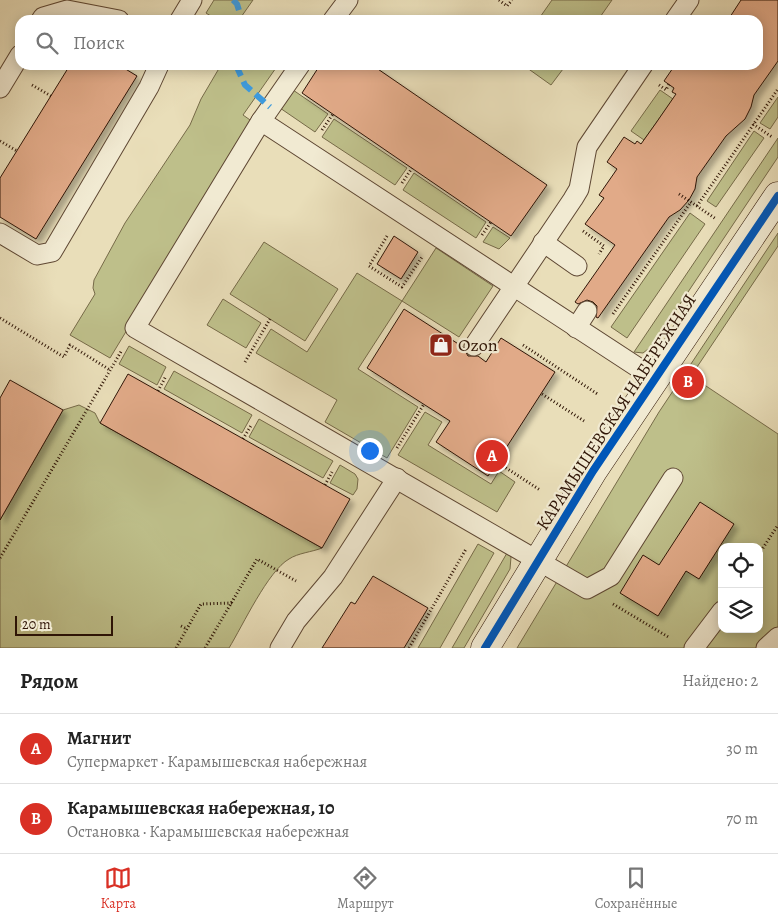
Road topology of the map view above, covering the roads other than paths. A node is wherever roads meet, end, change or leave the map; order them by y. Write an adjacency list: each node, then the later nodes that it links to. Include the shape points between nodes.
1 (192, 0): 6 (lane)
2 (348, 0): 7 (lane)
3 (689, 0): 8 (lane)
4 (50, 15): 5 (lane, via 68,10)
5 (94, 15)
6 (183, 15)
7 (337, 15)
8 (678, 15)
9 (15, 63): 13 (lane)
10 (156, 70): 16 (lane, via 52,252 38,255)
11 (297, 70): 14 (lane)
12 (640, 70): 17 (lane, via 591,140 579,189)
13 (0, 88)
14 (261, 121): 19 (lane); 24 (lane, via 135,328)
15 (778, 196): 23 (street, КАРАМЫШЕВСКАЯ НАБЕРЕЖНАЯ)
16 (0, 233)
17 (543, 242): 18 (lane); 19 (lane)
18 (577, 266)
19 (514, 287): 21 (lane); 22 (lane)
20 (587, 311): 21 (lane)
21 (576, 328): 23 (lane)
22 (474, 346)
23 (654, 378): 26 (street, КАРАМЫШЕВСКАЯ НАБЕРЕЖНАЯ)
24 (390, 474): 26 (lane); 29 (lane, via 333,577 296,621)
25 (673, 478): 26 (lane, via 612,576 587,589)
26 (538, 560): 30 (street, КАРАМЫШЕВСКАЯ НАБЕРЕЖНАЯ)
27 (718, 616): 31 (lane)
28 (778, 637): 32 (lane)
29 (280, 648)
30 (484, 648)
31 (694, 648)
32 (766, 648)

